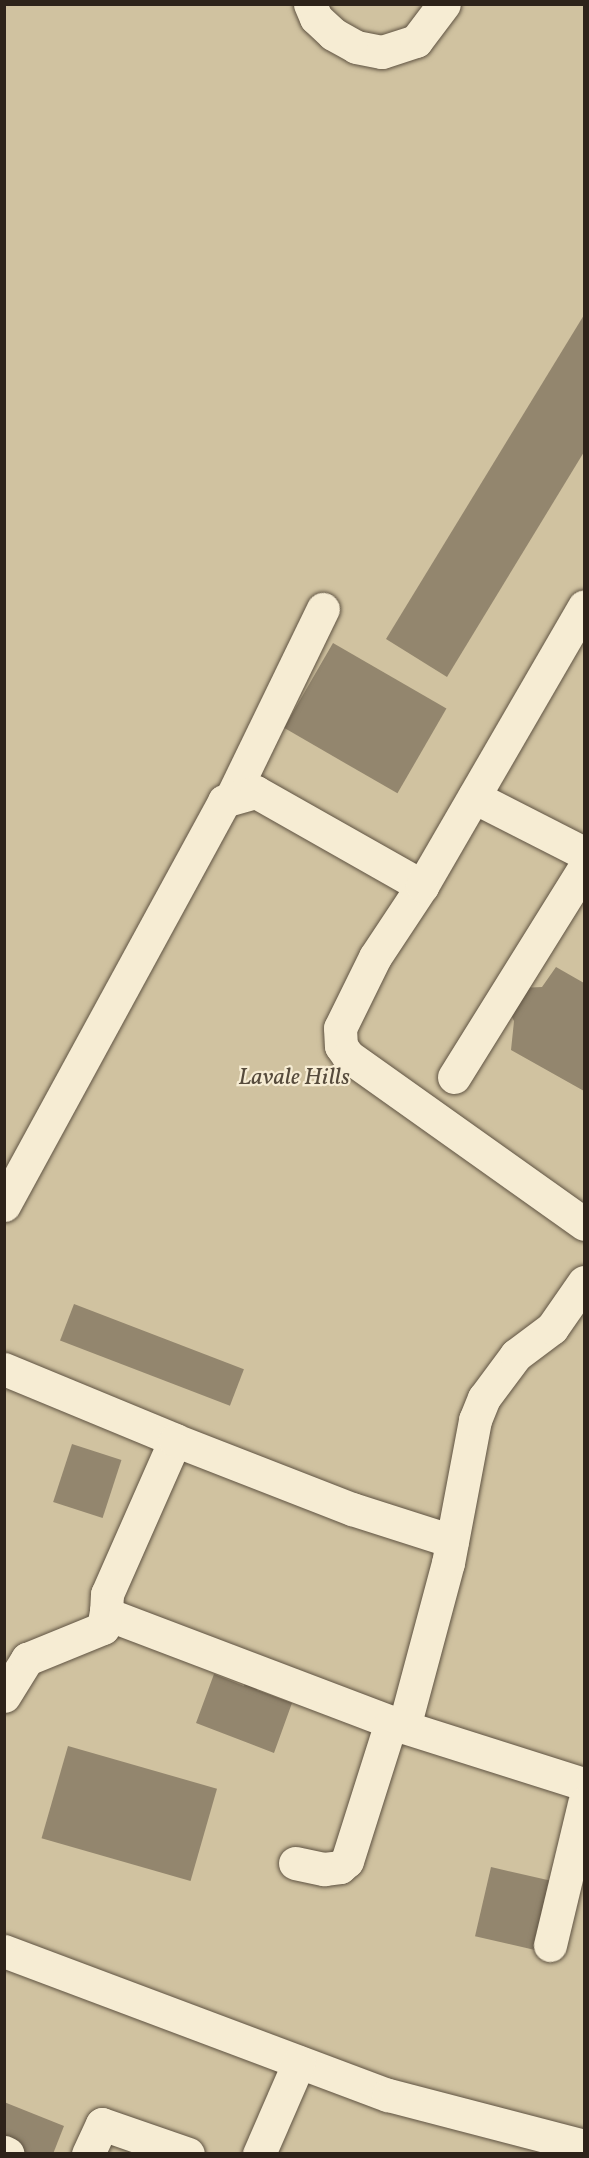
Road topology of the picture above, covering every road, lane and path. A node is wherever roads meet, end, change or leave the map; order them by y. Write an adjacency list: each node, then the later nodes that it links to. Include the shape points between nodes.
1 (310, 4): 2 (lane, via 316,18 333,34 356,46 382,52 416,41)
2 (444, 4)
3 (585, 606): 6 (lane)
4 (323, 609): 5 (lane)
5 (232, 796): 9 (lane, via 256,792); 11 (lane, via 224,801)
6 (474, 797): 7 (lane); 9 (lane)
7 (585, 853)
8 (585, 868): 10 (lane)
9 (422, 886): 12 (lane, via 370,967 340,1028 341,1046 348,1056)
10 (454, 1077)
11 (4, 1205)
12 (585, 1224)
13 (585, 1282): 16 (lane, via 552,1328 516,1355 484,1398 475,1420)
14 (4, 1369): 15 (lane)
15 (175, 1440): 16 (lane, via 352,1509); 17 (lane, via 107,1594)
16 (452, 1541): 19 (lane)
17 (106, 1611): 18 (lane, via 103,1628 27,1659); 19 (lane)
18 (4, 1696)
19 (398, 1725): 20 (lane); 22 (lane, via 347,1861 340,1867 324,1869)
20 (585, 1784)
21 (585, 1803): 23 (lane)
22 (295, 1863)
23 (550, 1945)
24 (4, 1952): 25 (lane)
25 (299, 2062): 26 (lane, via 388,2095); 29 (lane)
26 (572, 2147)
27 (88, 2154): 28 (lane, via 102,2124)
28 (188, 2154)
29 (259, 2154)

